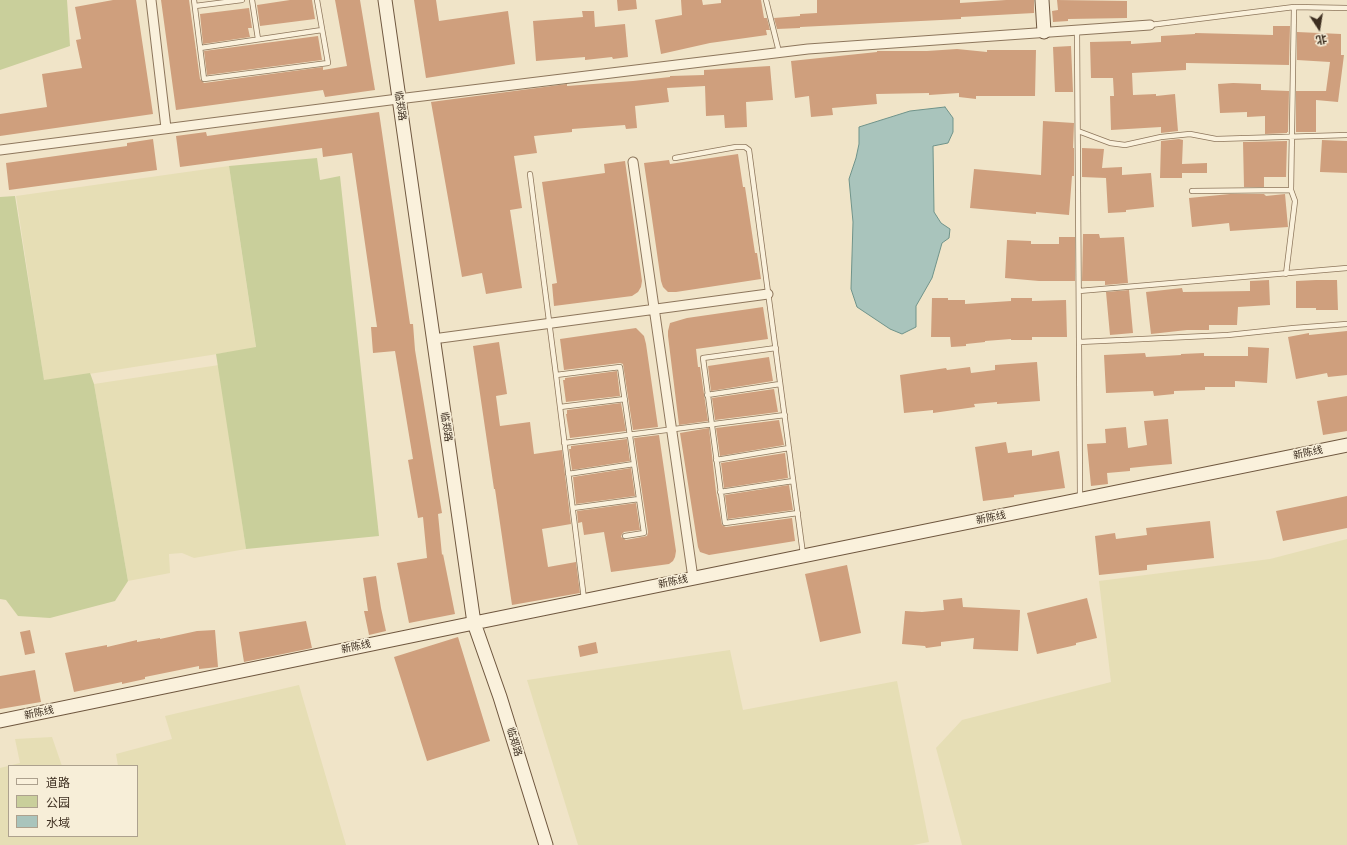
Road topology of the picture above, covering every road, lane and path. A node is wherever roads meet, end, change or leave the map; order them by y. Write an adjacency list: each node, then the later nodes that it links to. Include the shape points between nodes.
1 (151, 0): 20 (street)
2 (194, 0): 9 (lane)
3 (242, 0): 9 (lane)
4 (252, 0): 16 (lane)
5 (317, 0): 13 (lane)
6 (385, 0): 19 (street, 临郑路)
7 (766, 0): 18 (lane)
8 (1042, 0): 15 (street)
9 (195, 6): 17 (lane)
10 (1294, 7): 11 (lane); 12 (lane); 23 (lane)
11 (1347, 8)
12 (1150, 25): 14 (street)
13 (322, 30): 16 (lane); 17 (lane, via 328,63 204,79)
14 (1077, 30): 15 (street); 21 (lane)
15 (1044, 32): 18 (street)
16 (258, 40): 17 (lane)
17 (200, 48)
18 (779, 52): 19 (street)
19 (398, 99): 20 (street); 37 (street, 临郑路)
20 (166, 128): 24 (street)
21 (1078, 131): 23 (lane, via 1110,143 1124,145 1190,134 1216,139); 32 (lane)
22 (1347, 135): 23 (lane)
23 (1292, 137): 28 (lane)
24 (0, 150)
25 (675, 158): 33 (lane, via 736,147 745,147 749,150)
26 (633, 162): 34 (street)
27 (530, 174): 35 (lane)
28 (1291, 190): 29 (lane); 31 (lane, via 1295,200)
29 (1192, 191)
30 (1347, 268): 31 (lane)
31 (1286, 274): 32 (lane)
32 (1079, 291): 38 (lane)
33 (768, 294): 34 (street); 39 (lane)
34 (654, 310): 35 (street); 47 (street)
35 (550, 324): 37 (street); 40 (lane)
36 (1347, 324): 38 (lane, via 1228,334)
37 (433, 339): 65 (street, 临郑路)
38 (1079, 342): 58 (lane)
39 (776, 348): 41 (lane); 42 (lane, via 702,358)
40 (556, 375): 43 (lane, via 620,367); 44 (lane)
41 (780, 384): 42 (lane); 45 (lane)
42 (708, 395): 46 (lane)
43 (625, 399): 44 (lane); 48 (lane)
44 (560, 408): 49 (lane)
45 (785, 415): 46 (lane); 51 (lane)
46 (712, 424): 47 (lane); 52 (lane)
47 (671, 430): 48 (lane); 63 (street)
48 (630, 435): 49 (lane); 53 (lane)
49 (564, 443): 54 (lane)
50 (1347, 445): 58 (street, 新陈线)
51 (789, 448): 52 (lane); 55 (lane)
52 (716, 460): 56 (lane)
53 (634, 464): 54 (lane); 57 (lane)
54 (568, 474): 59 (lane)
55 (794, 481): 56 (lane); 60 (lane)
56 (720, 492): 60 (lane, via 725,523)
57 (639, 499): 59 (lane); 61 (lane, via 644,533)
58 (1080, 500): 62 (street, 新陈线)
59 (573, 508): 64 (lane)
60 (798, 513): 62 (lane)
61 (625, 536)
62 (804, 556): 63 (street, 新陈线)
63 (693, 578): 64 (street, 新陈线)
64 (584, 600): 65 (street, 新陈线)
65 (474, 623): 66 (street, 新陈线); 67 (street, 临郑路)
66 (0, 721)
67 (546, 845)

